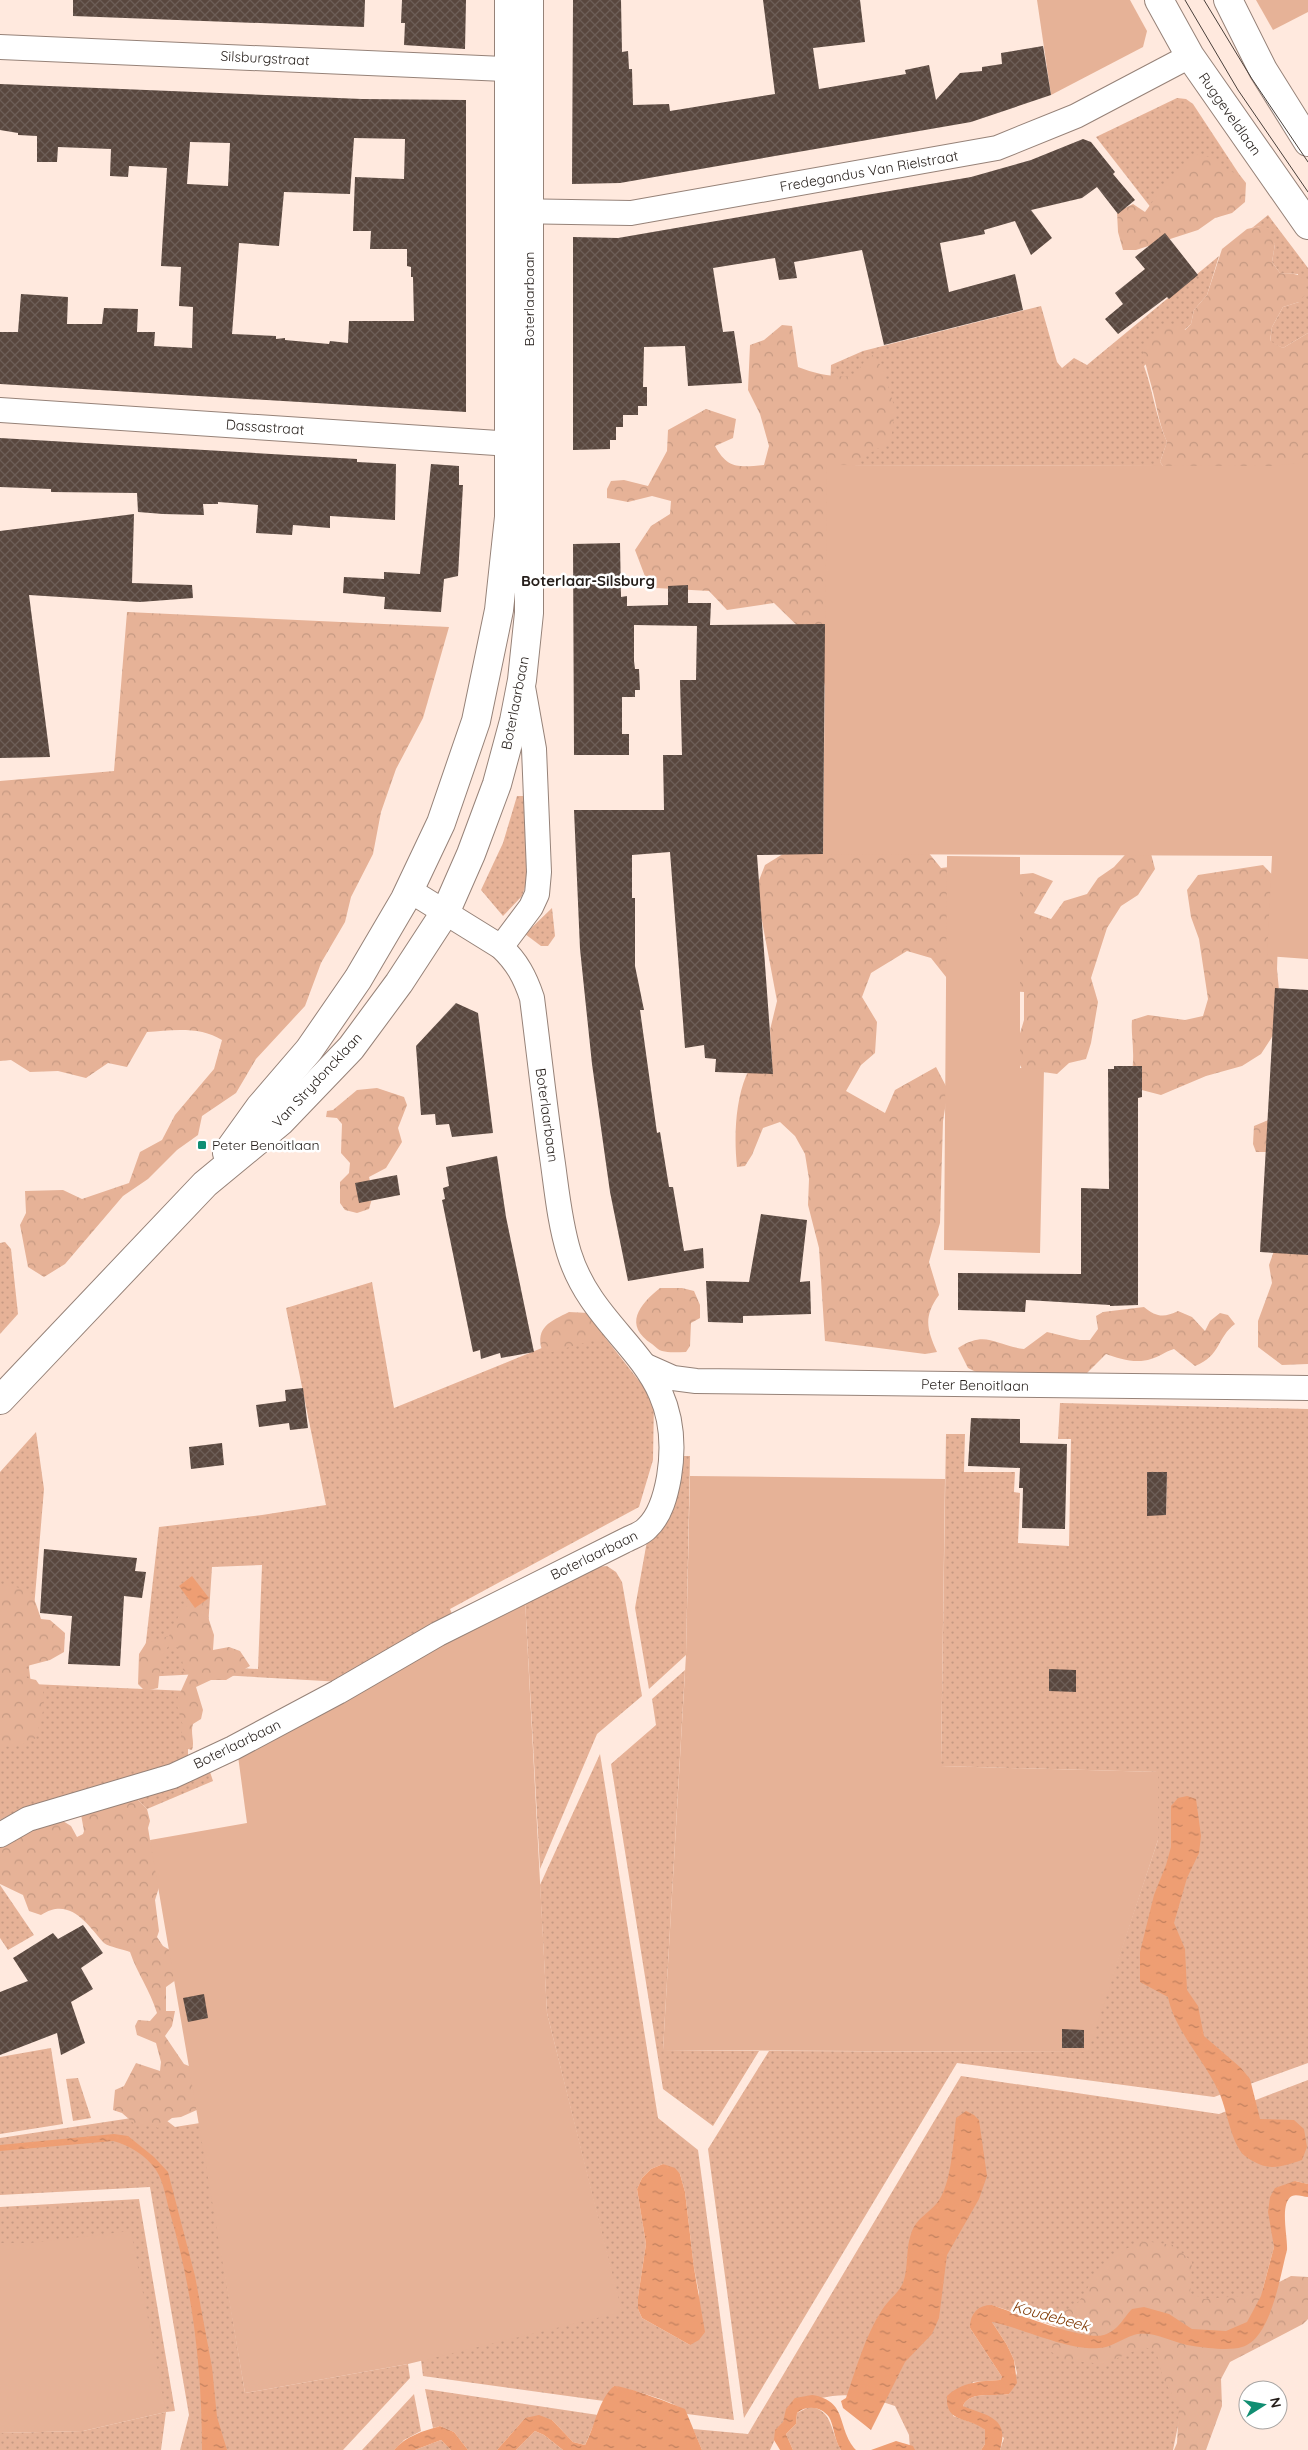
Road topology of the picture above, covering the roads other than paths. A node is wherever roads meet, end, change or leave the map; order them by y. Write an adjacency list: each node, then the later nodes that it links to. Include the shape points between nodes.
1 (509, 0): 7 (main road, Boterlaarbaan)
2 (529, 0): 7 (main road, Boterlaarbaan)
3 (1159, 0): 6 (main road, Ruggeveldlaan)
4 (1228, 0): 8 (main road, via 1263,70)
5 (0, 47): 7 (street, Silsburgstraat)
6 (1190, 56): 9 (street, Fredegandus Van Rielstraat, via 1076,116 997,148 631,214); 10 (main road, Ruggeveldlaan)
7 (519, 70): 9 (main road, Boterlaarbaan)
8 (1308, 142)
9 (519, 211): 12 (main road, Boterlaarbaan)
10 (1308, 225)
11 (0, 410): 12 (street, Dassastraat)
12 (519, 444): 13 (main road, Boterlaarbaan, via 529,613); 14 (main road, Boterlaarbaan, via 499,610 476,721 442,823)
13 (522, 680): 15 (main road, Boterlaarbaan, via 497,784 472,854); 16 (street, via 534,749 537,894)
14 (409, 890): 15 (street); 17 (main road, Van Strydoncklaan, via 358,979 320,1034 260,1107)
15 (446, 911): 16 (street, Boterlaarbaan); 17 (main road, Van Strydoncklaan, via 399,984 351,1048 280,1122)
16 (501, 947): 18 (street, Boterlaarbaan, via 514,959 525,977 532,998 560,1213 569,1253 580,1281)
17 (204, 1184): 20 (main road, Van Strydoncklaan)
18 (646, 1366): 19 (street, Peter Benoitlaan, via 673,1378 696,1381); 21 (street, Boterlaarbaan, via 667,1408 672,1451 661,1508 647,1529 438,1634 233,1748 172,1776 28,1819)
19 (1308, 1388)
20 (0, 1400)
21 (0, 1835)

